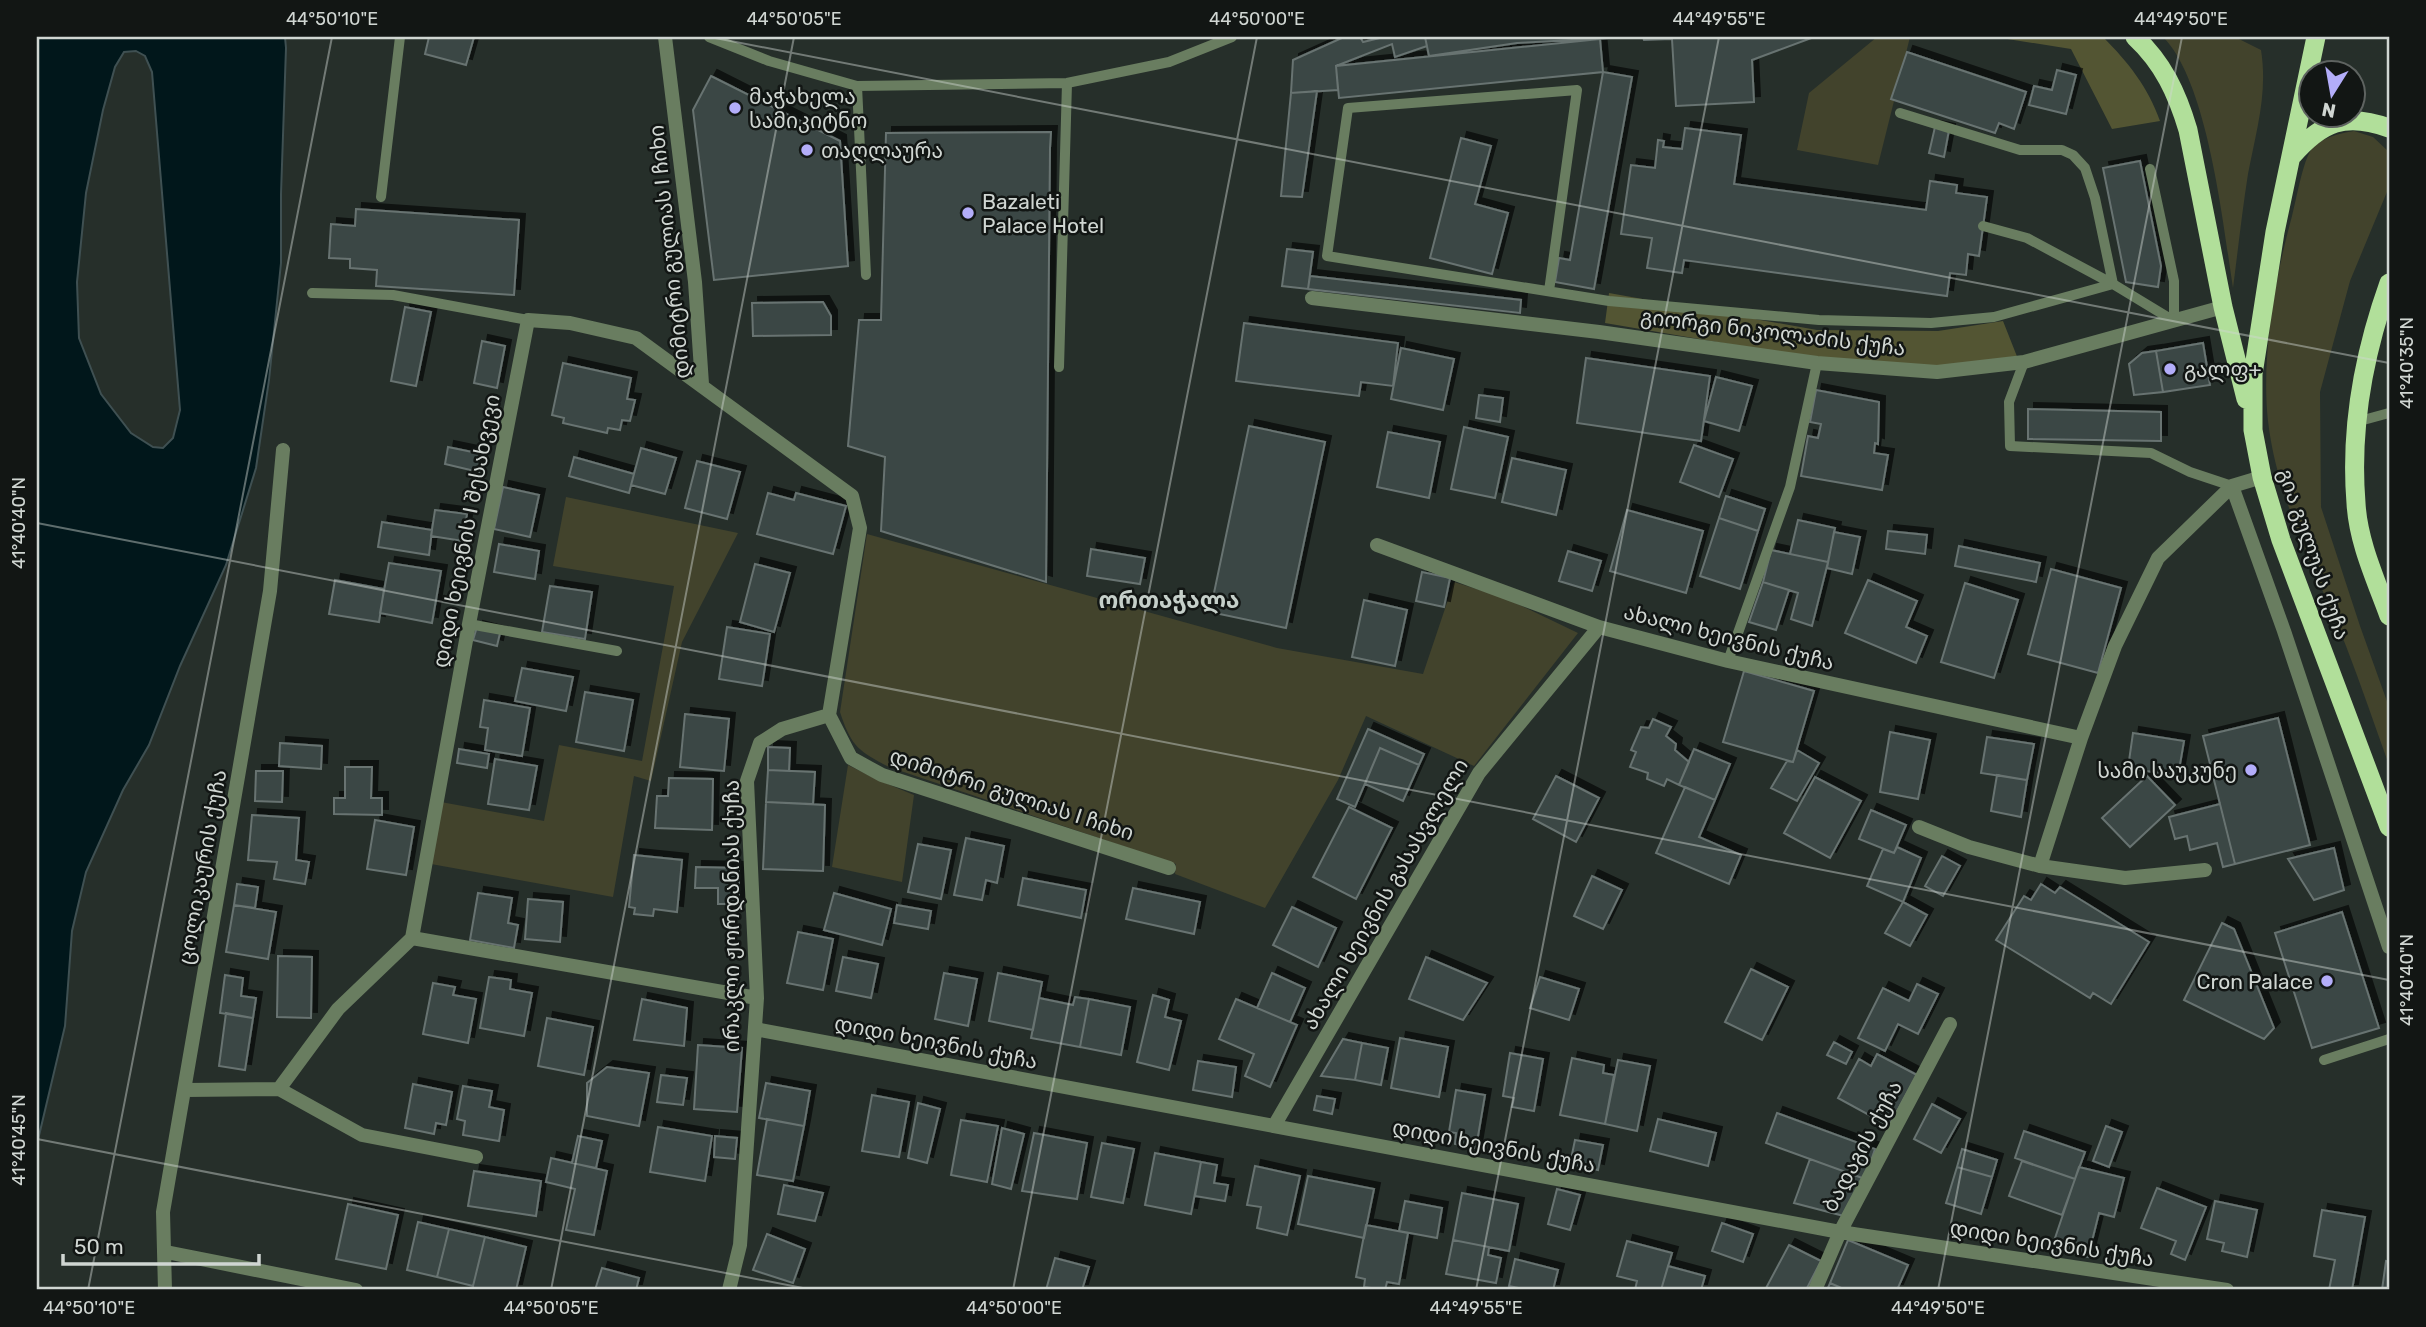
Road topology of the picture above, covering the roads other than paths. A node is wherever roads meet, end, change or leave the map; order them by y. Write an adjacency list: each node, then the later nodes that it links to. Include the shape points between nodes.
1 (400, 37): 13 (lane)
2 (666, 37): 27 (street, დიმიტრი გულიას I ჩიხი, via 695,282)
3 (709, 37): 8 (lane, via 769,61)
4 (1232, 37): 7 (lane, via 1169,62)
5 (2135, 37): 21 (highway, via 2165,71 2180,102)
6 (2316, 37): 11 (highway, გია გულუას ქუჩა)
7 (1067, 83): 8 (lane); 26 (lane)
8 (857, 86): 15 (lane)
9 (1900, 113): 17 (lane, via 2020,150 2062,150 2073,155 2085,169 2095,198)
10 (2389, 128): 11 (highway, via 2348,120 2324,127 2309,136)
11 (2291, 158): 30 (highway, გია გულუას ქუჩა, via 2253,374)
12 (2150, 169): 23 (lane, via 2174,281)
13 (381, 197)
14 (1983, 226): 17 (lane, via 2027,238)
15 (866, 275)
16 (2389, 283): 29 (highway)
17 (2113, 284): 18 (lane, via 1994,317 1931,323 1819,320 1609,301); 23 (lane)
18 (1549, 291): 18 (lane, via 1577,90 1348,108 1327,256)
19 (312, 293): 22 (lane, via 393,295)
20 (1312, 298): 25 (street, გიორგი ნიკოლაძის ქუჩა)
21 (2224, 307): 23 (street, გიორგი ნიკოლაძის ქუჩა); 30 (highway)
22 (528, 320): 27 (street, via 570,323 635,338); 36 (street, დიდი ხეივნის I შესახვევი)
23 (2174, 321): 24 (street, გიორგი ნიკოლაძის ქუჩა)
24 (2024, 362): 25 (street, გიორგი ნიკოლაძის ქუჩა, via 1937,372); 33 (lane, via 2009,402 2010,446 2151,453)
25 (1817, 363): 39 (lane, via 1790,487)
26 (1059, 367)
27 (702, 384): 40 (street, დიმიტრი გულიას I ჩიხი, via 852,495 860,528)
28 (2389, 414): 29 (lane)
29 (2356, 422): 35 (highway, via 2356,505 2365,550)
30 (2253, 430): 32 (highway, გია გულუას ქუჩა)
31 (283, 450): 55 (street, ცოლიკაურის ქუჩა, via 270,592)
32 (2262, 477): 33 (street); 43 (highway, გია გულუას ქუჩა, via 2281,540)
33 (2232, 486): 41 (street, via 2158,558 2115,646); 48 (street)
34 (1377, 545): 37 (street, ახალი ხეივნის ქუჩა)
35 (2389, 612)
36 (468, 624): 38 (lane); 47 (street, დიდი ხეივნის I შესახვევი)
37 (1599, 627): 39 (street, ახალი ხეივნის ქუჩა); 56 (street, ახალი ხეივნის გასასვლელი, via 1479,773)
38 (617, 651)
39 (1728, 661): 41 (street, ახალი ხეივნის ქუჩა)
40 (830, 715): 45 (street, დიმიტრი გულიას I ჩიხი, via 851,758 882,775); 49 (street, ირაკლი ჟორდანიას ქუჩა, via 782,729 760,743 747,781)
41 (2081, 738): 44 (street)
42 (1919, 827): 44 (street, via 1969,847)
43 (2389, 827)
44 (2040, 866): 46 (street, via 2124,878)
45 (1169, 868)
46 (2205, 870)
47 (411, 938): 49 (street); 54 (street, via 338,1009)
48 (2389, 947)
49 (757, 998): 51 (street, ირაკლი ჟორდანიას ქუჩა)
50 (1950, 1024): 58 (street, ბადაგის ქუჩა)
51 (755, 1029): 56 (street, დიდი ხეივნის ქუჩა); 62 (street, ირაკლი ჟორდანიას ქუჩა, via 740,1245)
52 (2389, 1039): 53 (lane)
53 (2324, 1060)
54 (279, 1089): 55 (street); 57 (street, via 362,1135)
55 (186, 1090): 59 (street, ცოლიკაურის ქუჩა, via 163,1212)
56 (1274, 1126): 58 (street, დიდი ხეივნის ქუჩა)
57 (476, 1157)
58 (1840, 1232): 63 (street, ბადაგის ქუჩა); 64 (street, დიდი ხეივნის ქუჩა)
59 (166, 1252): 60 (street, ცოლიკაურის ქუჩა); 61 (street)
60 (165, 1290)
61 (356, 1290)
62 (729, 1290)
63 (1815, 1290)
64 (2227, 1290)

